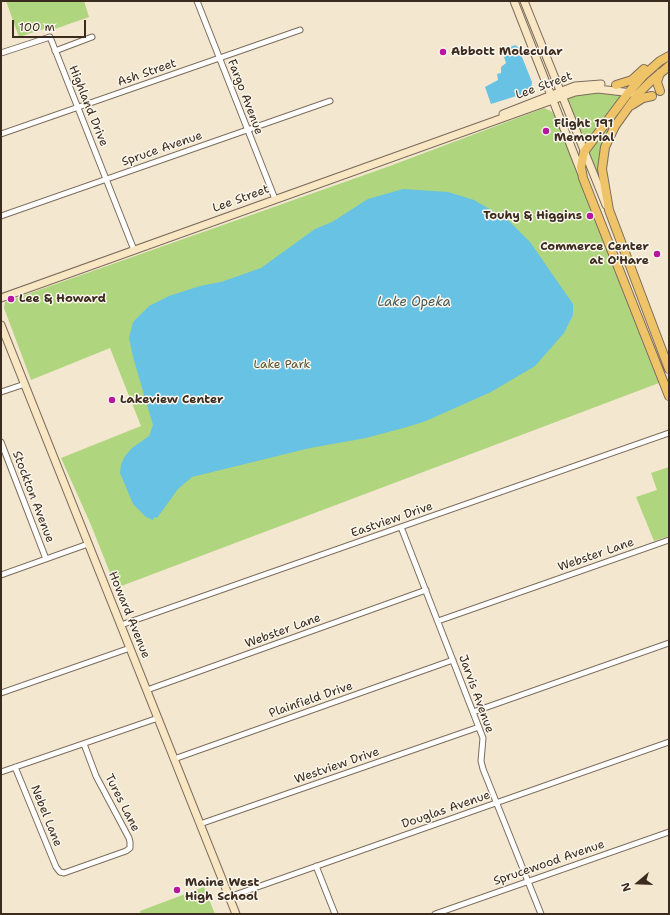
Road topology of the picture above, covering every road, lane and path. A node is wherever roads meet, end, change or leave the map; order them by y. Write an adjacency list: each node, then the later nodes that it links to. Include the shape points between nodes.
1 (197, 1): 9 (street, Fargo Avenue)
2 (514, 1): 20 (main road)
3 (524, 1): 13 (main road)
4 (300, 30): 9 (street, Ash Street)
5 (92, 37): 6 (street)
6 (55, 51): 7 (street, Highland Drive, via 50,37); 22 (street, Highland Drive)
7 (1, 53)
8 (669, 56): 10 (main road)
9 (219, 58): 22 (street, Ash Street); 24 (street, Fargo Avenue)
10 (660, 61): 14 (main road, via 653,62 632,80); 16 (main road, via 643,76)
11 (669, 66): 12 (main road)
12 (661, 72): 16 (main road); 17 (main road, via 657,82)
13 (555, 80): 15 (main road, via 566,86); 18 (main road)
14 (616, 85): 15 (main road, Lee Street); 16 (main road, Lee Street)
15 (575, 86): 18 (main road, Lee Street)
16 (636, 90): 18 (main road, Lee Street, via 581,90); 23 (main road); 26 (main road)
17 (660, 91)
18 (561, 95): 20 (main road, Lee Street); 26 (main road)
19 (652, 96): 23 (main road, via 643,98)
20 (553, 98): 27 (main road); 29 (main road, Lee Street, via 506,113 489,122)
21 (330, 101): 24 (street, Spruce Avenue)
22 (78, 108): 25 (street, Ash Street); 28 (street, Highland Drive)
23 (627, 109): 30 (main road, via 611,131 604,154 603,181)
24 (248, 130): 28 (street, Spruce Avenue); 29 (street, Fargo Avenue)
25 (1, 134)
26 (584, 152): 27 (main road, via 581,168); 30 (main road)
27 (583, 178): 38 (main road)
28 (106, 179): 31 (street, Spruce Avenue); 32 (street, Highland Drive)
29 (275, 200): 32 (main road, Lee Street)
30 (609, 210): 35 (main road)
31 (1, 216)
32 (134, 250): 33 (main road, Lee Street)
33 (1, 298)
34 (1, 325): 36 (main road, Howard Avenue)
35 (668, 365)
36 (25, 384): 37 (street); 43 (main road, Howard Avenue)
37 (1, 392)
38 (669, 396)
39 (669, 433): 41 (street, Eastview Drive)
40 (1, 442): 44 (street, Stockton Avenue)
41 (401, 527): 46 (street, Jarvis Avenue); 48 (street, Eastview Drive)
42 (669, 540): 47 (street, Webster Lane)
43 (88, 544): 44 (street); 48 (main road, Howard Avenue)
44 (46, 559): 45 (street)
45 (1, 575)
46 (426, 590): 47 (street, Jarvis Avenue); 52 (street, Webster Lane)
47 (438, 621): 51 (street, Jarvis Avenue)
48 (121, 626): 50 (main road, Howard Avenue)
49 (669, 644): 54 (street)
50 (130, 648): 52 (main road, Howard Avenue); 53 (street)
51 (453, 660): 54 (street, Jarvis Avenue); 59 (street, Plainfield Drive)
52 (147, 690): 55 (main road, Howard Avenue)
53 (1, 693)
54 (473, 712): 56 (street, Jarvis Avenue)
55 (158, 718): 58 (street); 59 (main road, Howard Avenue)
56 (480, 728): 62 (street, Jarvis Avenue, via 484,738 481,761); 63 (street, Westview Drive)
57 (669, 742): 62 (street, Douglas Avenue)
58 (84, 744): 60 (street); 66 (street, Tures Lane, via 96,776 129,838 130,848 120,854 64,873)
59 (174, 759): 63 (main road, Howard Avenue)
60 (15, 767): 61 (street); 66 (street, Nebel Lane)
61 (1, 772)
62 (496, 803): 65 (street, Douglas Avenue); 67 (street, Jarvis Avenue)
63 (200, 824): 68 (main road, Howard Avenue)
64 (669, 832): 67 (street, Sprucewood Avenue)
65 (316, 866): 68 (street, Douglas Avenue); 70 (street)
66 (60, 872)
67 (528, 881): 71 (street, Sprucewood Avenue); 72 (street, Jarvis Avenue)
68 (229, 897): 69 (main road, Howard Avenue)
69 (236, 914)
70 (335, 914)
71 (435, 914)
72 (541, 914)

